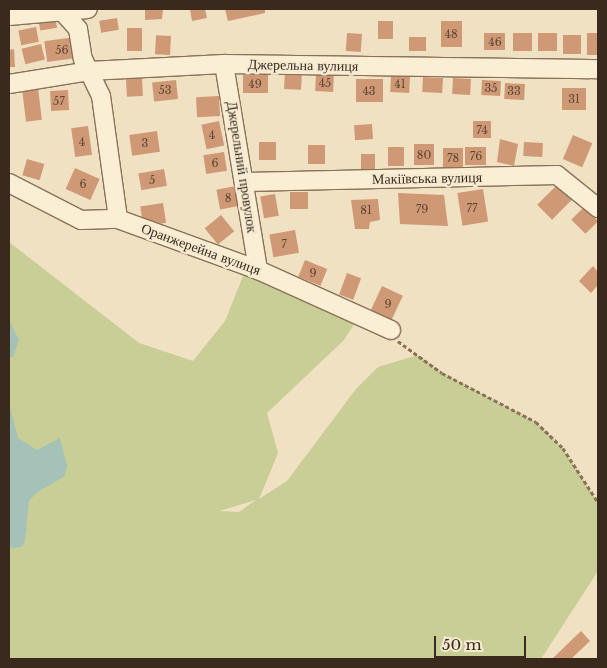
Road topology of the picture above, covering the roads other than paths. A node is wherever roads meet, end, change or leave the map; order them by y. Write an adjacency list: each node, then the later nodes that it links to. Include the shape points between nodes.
1 (88, 9): 2 (street)
2 (61, 10): 3 (street); 6 (street, via 78,29 83,59)
3 (9, 16)
4 (224, 64): 5 (street, Джерельна вулиця); 6 (street, Джерельна вулиця); 8 (street, Джерельний провулок)
5 (598, 69)
6 (89, 71): 7 (street, Джерельна вулиця); 11 (street, via 101,96 107,123)
7 (9, 84)
8 (245, 182): 10 (street, Макіївська вулиця, via 557,175); 12 (street, Джерельний провулок)
9 (9, 183): 11 (street, Оранжерейна вулиця, via 81,220)
10 (598, 208)
11 (118, 219): 12 (street, Оранжерейна вулиця)
12 (258, 270): 13 (street, Оранжерейна вулиця)
13 (391, 330)

